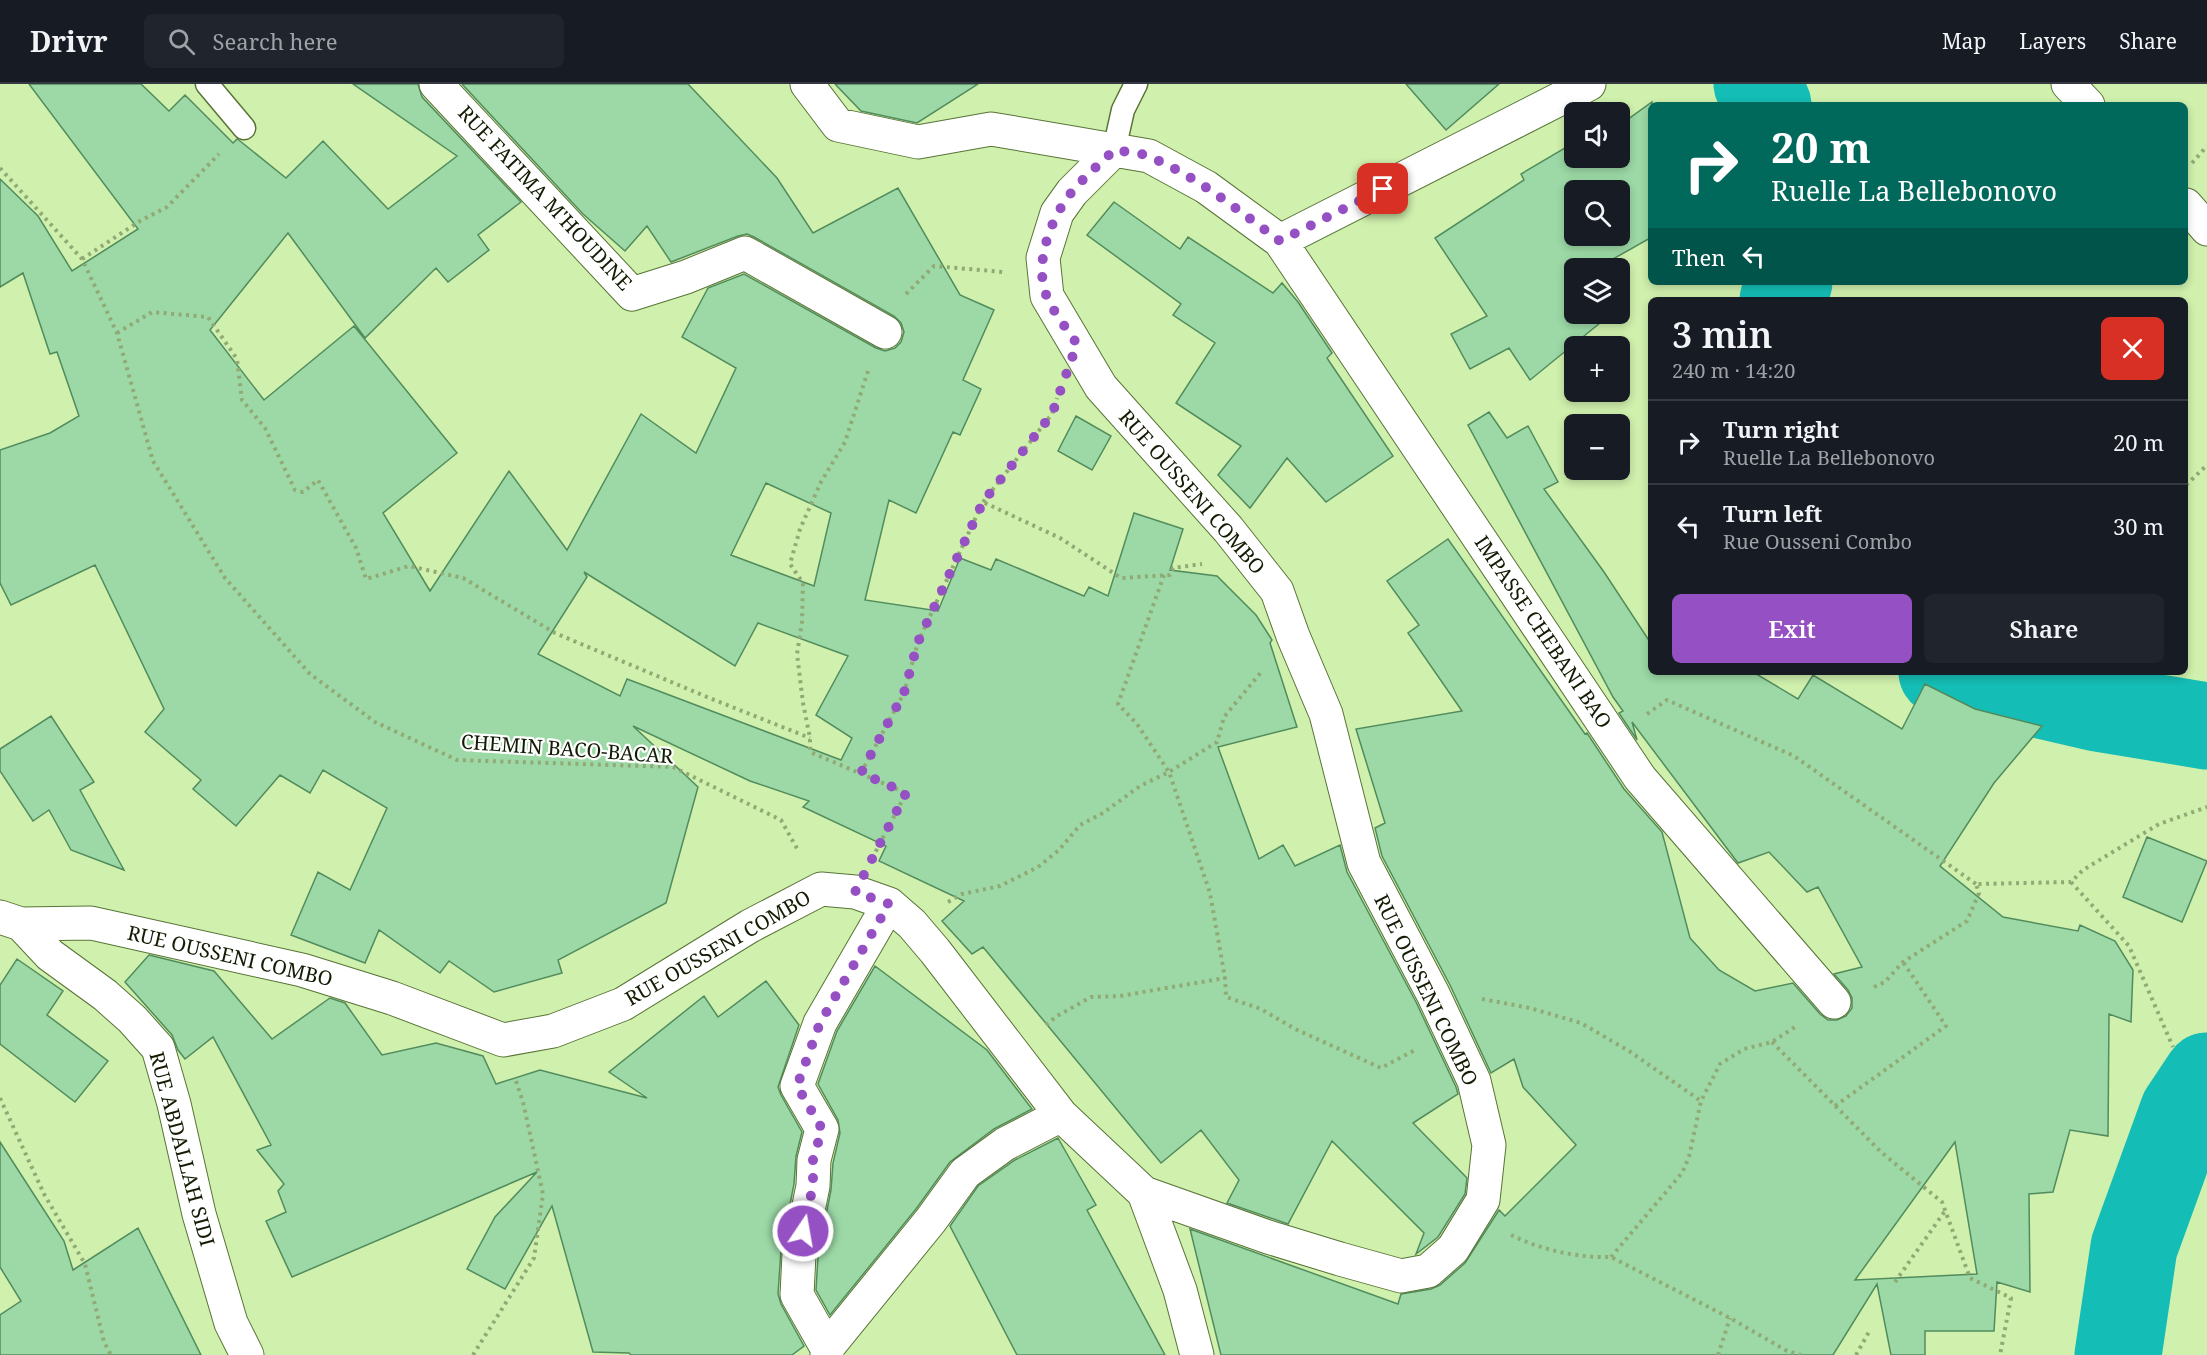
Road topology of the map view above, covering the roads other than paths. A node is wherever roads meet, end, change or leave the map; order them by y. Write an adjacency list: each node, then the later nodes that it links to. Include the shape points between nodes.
1 (207, 84): 8 (lane)
2 (436, 84): 13 (street, RUE FATIMA M'HOUDINE, via 632,294 745,253)
3 (807, 84): 9 (street, via 838,125 907,140 918,142 991,129)
4 (1136, 84): 9 (lane, via 1123,110)
5 (1589, 84): 12 (street)
6 (2068, 84): 7 (street)
7 (2085, 102)
8 (244, 128)
9 (1114, 150): 12 (street, via 1149,156 1206,188); 18 (street, RUE OUSSENI COMBO, via 1057,213 1043,258 1047,296 1101,387 1228,529 1276,591 1326,714 1364,863 1474,1081 1489,1145 1484,1200 1453,1249 1428,1271 1401,1276 1268,1237)
10 (2188, 207): 11 (street)
11 (2207, 229)
12 (1280, 241): 16 (street, IMPASSE CHEBANI BAO, via 1640,778)
13 (885, 333)
14 (900, 914): 15 (street, RUE OUSSENI COMBO, via 855,892 821,889 750,926 623,1004 553,1031 502,1040 392,998 302,970 91,923); 17 (street, RUE OUSSENI COMBO, via 935,951); 19 (street, via 820,1023 797,1086 822,1129 813,1160 813,1186 799,1254 797,1295)
15 (11, 920): 20 (street, RUE ABDALLAH SIDI, via 50,955 105,995 158,1048 199,1214 231,1323)
16 (1834, 1002)
17 (1061, 1115): 18 (street, RUE OUSSENI COMBO); 19 (street, via 1005,1144 965,1173)
18 (1144, 1193): 21 (street, via 1180,1290)
19 (827, 1351)
20 (247, 1355)
21 (1197, 1355)

